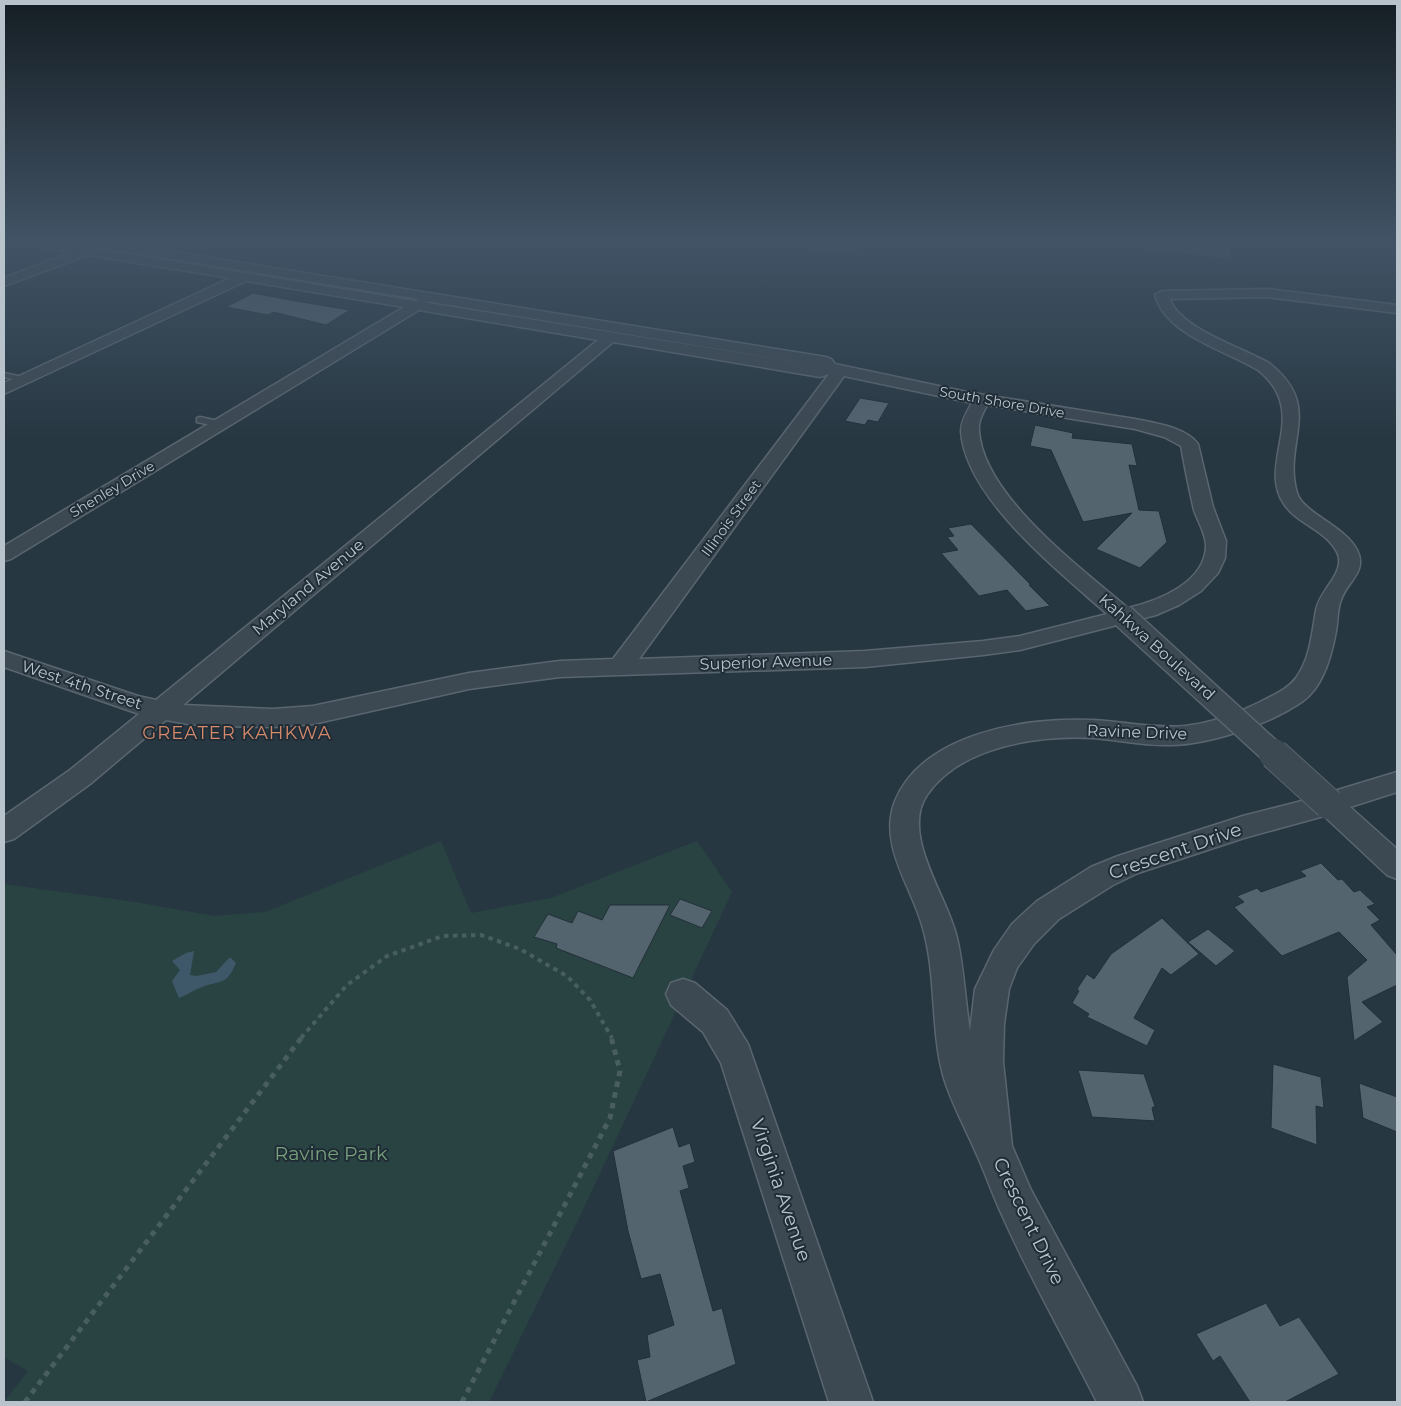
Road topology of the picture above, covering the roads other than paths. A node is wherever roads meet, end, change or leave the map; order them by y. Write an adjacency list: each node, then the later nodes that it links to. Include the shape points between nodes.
1 (151, 308): 10 (street)
2 (171, 308): 11 (street)
3 (401, 308): 14 (street, Shenley Drive)
4 (403, 308): 15 (street, Shenley Drive)
5 (454, 308): 8 (street, South Shore Drive)
6 (465, 308): 9 (street, South Shore Drive, via 826,362)
7 (1166, 308): 28 (street, Ravine Drive, via 1188,326 1252,360 1284,385 1291,402 1288,494 1300,509 1337,537 1350,555 1350,570 1333,592 1324,639 1308,678 1296,693 1263,712 1198,734 1167,736 1090,729 1038,730 983,741 936,768 912,794 906,813 905,834 939,928 961,1077)
8 (609, 338): 9 (street, South Shore Drive, via 820,372); 22 (street, Maryland Avenue)
9 (835, 369): 13 (street, South Shore Drive); 21 (street, Illinois Street)
10 (4, 375): 11 (lane)
11 (24, 380): 12 (street)
12 (4, 389)
13 (982, 399): 16 (street, South Shore Drive, via 1135,424); 19 (street, Kahkwa Boulevard, via 971,422 970,433 974,455 988,483 1036,536)
14 (200, 420): 15 (lane); 17 (street, Shenley Drive)
15 (220, 424): 18 (street, Shenley Drive)
16 (1174, 435): 19 (street, Superior Avenue, via 1189,444 1206,517 1216,543 1216,556 1199,583 1185,593 1148,610)
17 (90, 484)
18 (4, 555)
19 (1123, 616): 21 (street, Superior Avenue, via 1020,643 906,656); 24 (street, Kahkwa Boulevard, bridge)
20 (4, 660): 22 (street, West 4th Street)
21 (621, 666): 22 (street, Superior Avenue, via 560,669 470,681 313,716 218,717)
22 (161, 710): 25 (street, Maryland Avenue, via 80,777)
23 (1397, 782): 24 (street, Crescent Drive)
24 (1329, 804): 26 (street, Kahkwa Boulevard); 28 (street, Crescent Drive, via 1243,827 1128,864 1102,876 1048,910 1023,934 1005,960 992,989 985,1062)
25 (4, 831)
26 (1397, 867)
27 (683, 994): 29 (street, Virginia Avenue, via 715,1021 736,1056)
28 (993, 1147): 30 (street, Crescent Drive, via 1017,1204)
29 (851, 1402)
30 (1121, 1402)

